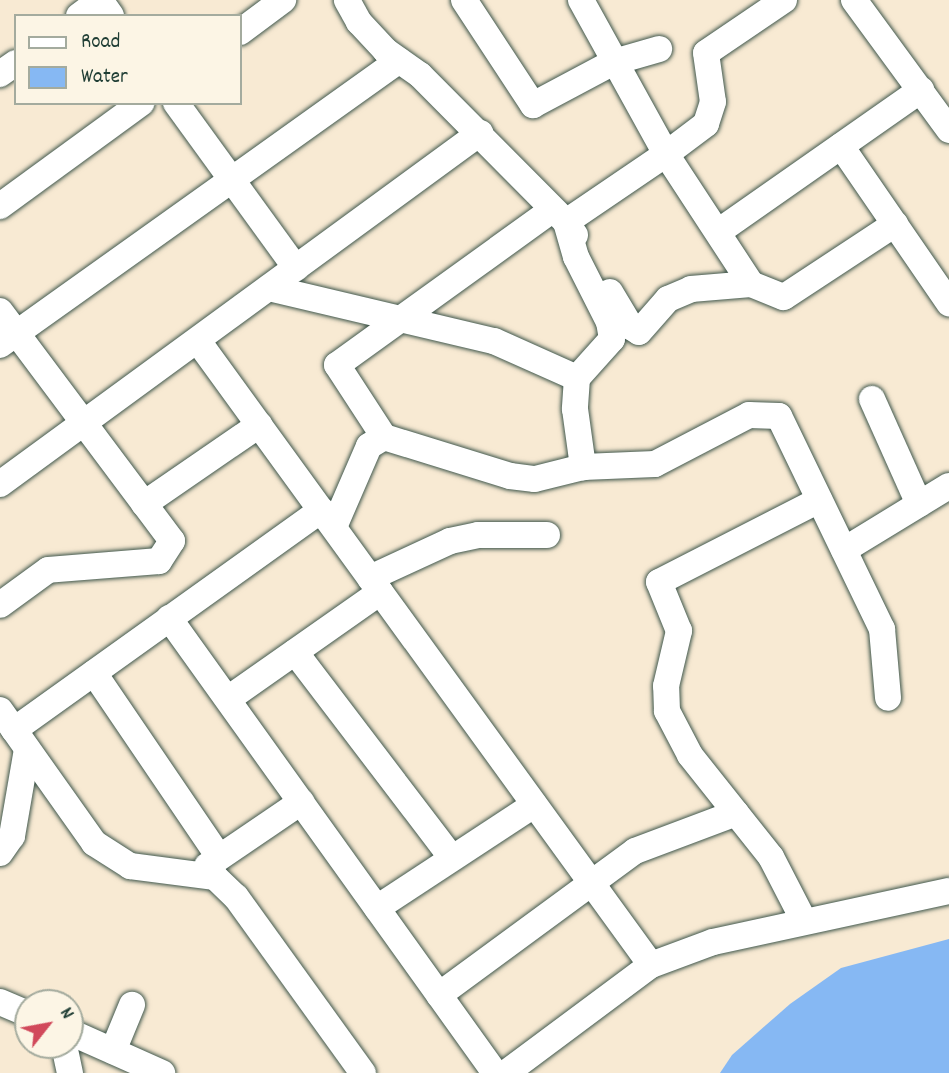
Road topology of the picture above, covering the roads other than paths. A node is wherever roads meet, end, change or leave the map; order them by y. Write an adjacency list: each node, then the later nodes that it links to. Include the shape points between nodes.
1 (283, 0): 9 (street)
2 (347, 0): 11 (street, via 359,22)
3 (464, 0): 12 (street, via 533,104)
4 (581, 0): 12 (street)
5 (784, 0): 19 (street, via 706,53 713,102 706,124)
6 (854, 0): 13 (street)
7 (82, 14): 8 (street, via 100,0)
8 (110, 14)
9 (242, 31)
10 (659, 49): 12 (street)
11 (399, 60): 17 (street); 20 (street)
12 (614, 62): 19 (street)
13 (921, 90): 16 (street); 18 (street)
14 (138, 105): 21 (street)
15 (177, 105): 20 (street)
16 (949, 130)
17 (480, 133): 22 (street); 25 (street)
18 (841, 146): 23 (street); 24 (street)
19 (666, 154): 22 (street); 24 (street)
20 (231, 179): 25 (street); 31 (street)
21 (0, 206)
22 (559, 216): 26 (street, via 631,327 639,332 668,299 691,289); 30 (street); 33 (street, via 612,339)
23 (895, 224): 26 (street, via 784,298); 28 (street)
24 (718, 232): 26 (street)
25 (296, 268): 27 (street)
26 (751, 284)
27 (270, 288): 30 (street); 32 (street)
28 (949, 303)
29 (0, 311): 31 (street)
30 (400, 321): 33 (street, via 494,341); 37 (street, via 337,365)
31 (8, 339): 35 (street)
32 (198, 341): 35 (street); 36 (street)
33 (577, 378): 38 (street, via 575,409)
34 (872, 399): 43 (street)
35 (85, 425): 39 (street); 42 (street)
36 (259, 425): 42 (street); 44 (street)
37 (384, 437): 38 (street, via 535,480); 44 (street, via 369,446)
38 (583, 467): 41 (street, via 655,464 749,415 779,416)
39 (0, 484)
40 (949, 486): 43 (street)
41 (820, 500): 46 (street); 57 (street, via 659,582 679,631 666,686 667,711 690,755)
42 (144, 504): 48 (street, via 172,541 159,561 48,570)
43 (919, 504): 46 (street)
44 (327, 519): 47 (street); 49 (street)
45 (547, 534): 47 (street, via 478,535 450,541)
46 (844, 550): 52 (street, via 882,629)
47 (375, 585): 50 (street); 56 (street)
48 (0, 605)
49 (169, 618): 51 (street); 53 (street)
50 (295, 652): 53 (street); 60 (street)
51 (94, 673): 54 (street); 59 (street)
52 (888, 698)
53 (228, 699): 55 (street)
54 (14, 730): 58 (street, via 12,836); 61 (street, via 94,843 130,866)
55 (301, 802): 59 (street); 64 (street)
56 (534, 805): 60 (street); 62 (street)
57 (736, 813): 62 (street, via 635,851); 65 (street, via 771,857)
58 (0, 853)
59 (219, 857): 61 (street)
60 (452, 858): 64 (street)
61 (195, 874): 72 (street, via 215,877 236,897)
62 (593, 886): 66 (street); 67 (street)
63 (949, 891): 65 (street)
64 (377, 908): 67 (street)
65 (804, 922): 66 (street, via 713,942)
66 (651, 965): 74 (street)
67 (439, 995): 73 (street)
68 (132, 1005): 70 (street)
69 (84, 1038): 70 (street)
70 (113, 1051): 71 (street)
71 (151, 1070)
72 (363, 1073)
73 (495, 1073)
74 (506, 1073)

